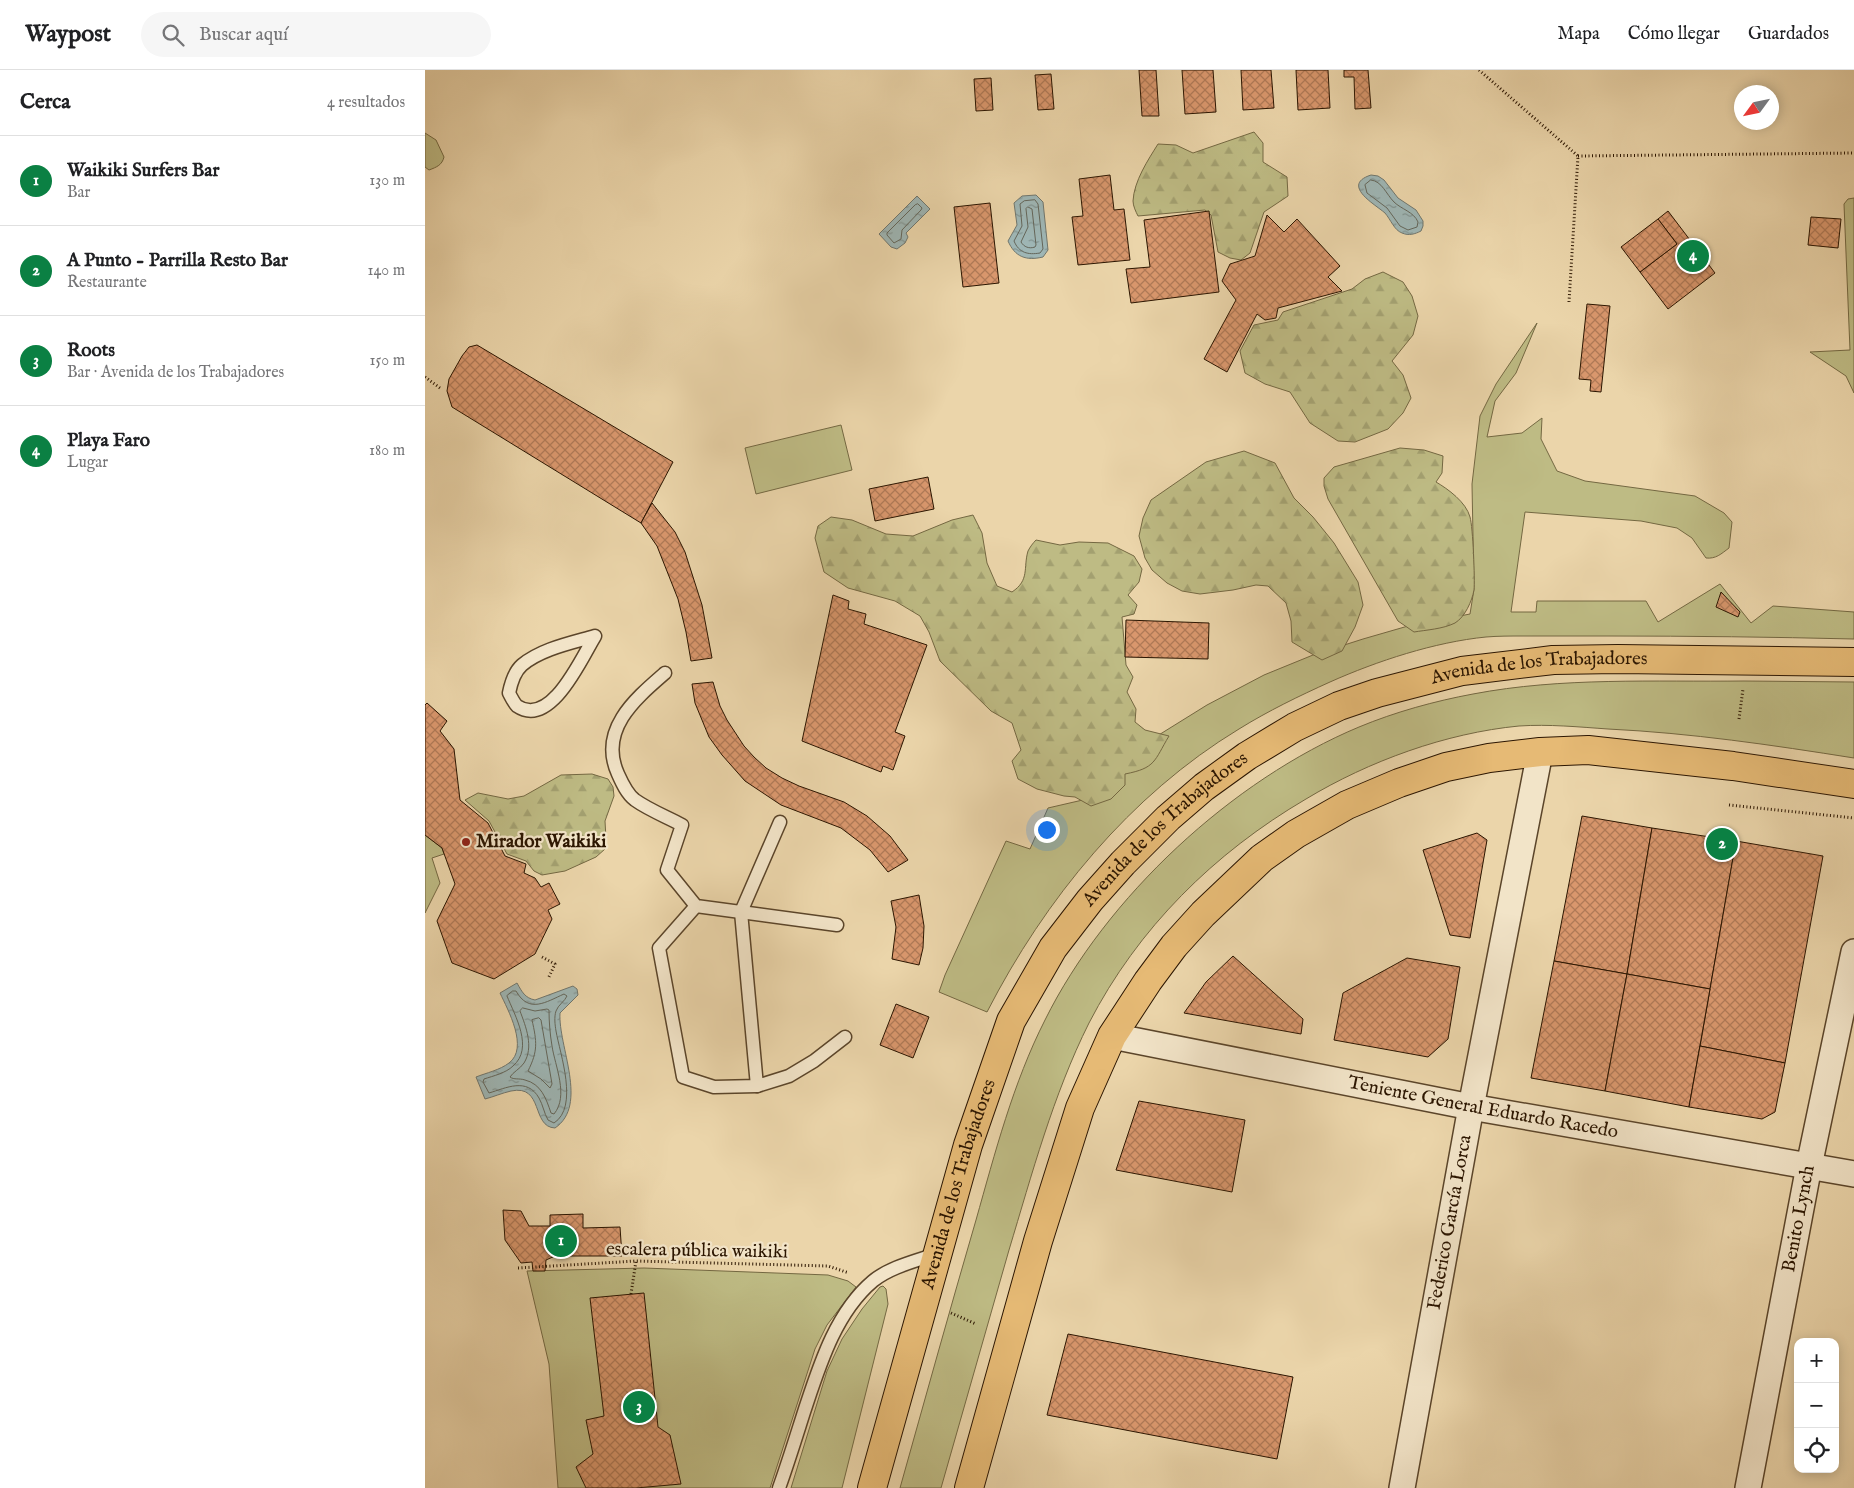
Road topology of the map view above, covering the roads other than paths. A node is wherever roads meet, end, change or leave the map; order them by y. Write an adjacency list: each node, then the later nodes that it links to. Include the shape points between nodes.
1 (595, 636): 1 (lane, via 539,655 521,666 511,681 509,693 517,706 531,711 549,704 560,693)
2 (1854, 662): 17 (main road, Avenida de los Trabajadores, via 1618,658 1562,660 1462,671 1339,706 1295,727 1247,756 1168,818 1090,900 1053,948 1011,1021 968,1145)
3 (665, 672): 7 (lane, via 639,695 620,718 613,741 614,765 633,799 682,826 667,870)
4 (1540, 752): 5 (main road, via 1588,750 1733,766); 11 (main road, via 1489,758 1399,783 1347,804 1296,834 1262,858 1174,946); 14 (street, Federico García Lorca)
5 (1854, 784)
6 (780, 822): 8 (lane)
7 (696, 906): 8 (lane); 13 (lane, via 659,948 683,1077 714,1087)
8 (741, 912): 9 (lane); 13 (lane)
9 (837, 925)
10 (1854, 952): 15 (street, Benito Lynch)
11 (1112, 1036): 14 (street, Teniente General Eduardo Racedo); 20 (main road, via 1080,1108 1038,1240)
12 (845, 1037): 13 (lane, via 815,1061 789,1076)
13 (757, 1086)
14 (1471, 1107): 15 (street, Teniente General Eduardo Racedo); 21 (street, Federico García Lorca)
15 (1809, 1166): 16 (street, Teniente General Eduardo Racedo); 22 (street, Benito Lynch)
16 (1854, 1174)
17 (938, 1253): 18 (lane, via 873,1281 835,1330 821,1359); 19 (main road, Avenida de los Trabajadores)
18 (779, 1488)
19 (872, 1488)
20 (969, 1488)
21 (1402, 1488)
22 (1748, 1488)

